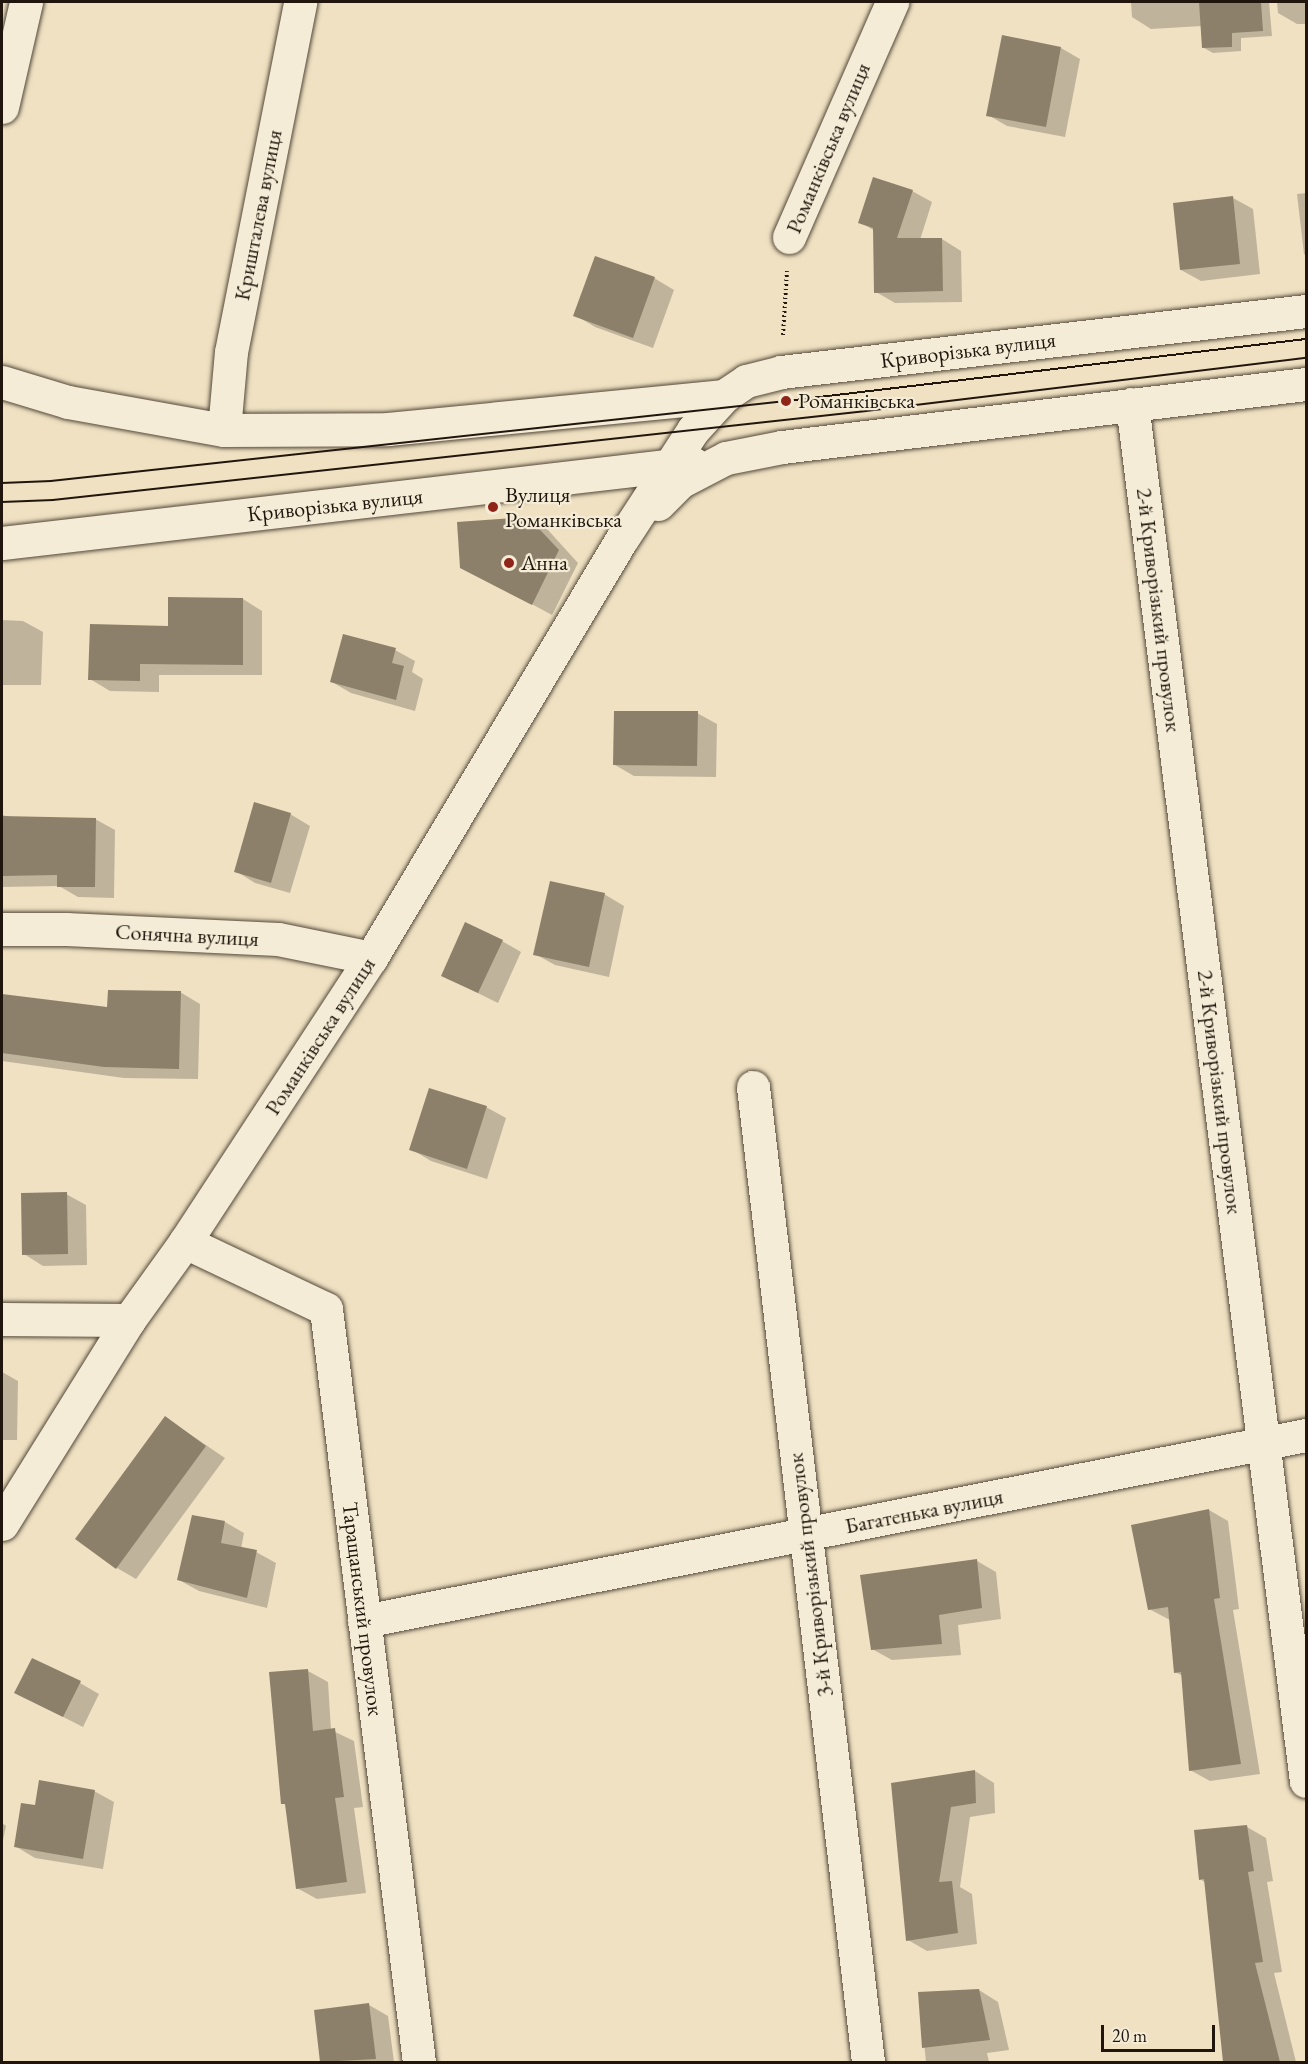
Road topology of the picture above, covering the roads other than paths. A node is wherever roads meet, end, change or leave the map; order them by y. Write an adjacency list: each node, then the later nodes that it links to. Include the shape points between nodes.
1 (300, 2): 11 (street, Кришталева вулиця, via 231,352)
2 (892, 2): 5 (street, Романківська вулиця)
3 (15, 20): 4 (street)
4 (2, 107)
5 (789, 237)
6 (1306, 311): 9 (street, Криворізька вулиця, via 780,372 746,381)
7 (2, 382): 11 (street, via 68,402)
8 (1306, 384): 10 (street, Криворізька вулиця)
9 (724, 396): 11 (street, via 388,429); 13 (street, Криворізька вулиця, via 693,430)
10 (1132, 404): 12 (street, Криворізька вулиця, via 782,447); 23 (street, 2-й Криворізький провулок)
11 (224, 430)
12 (726, 458): 13 (street, Криворізька вулиця); 14 (street, Криворізька вулиця, via 680,482)
13 (669, 467): 14 (street, Криворізька вулиця); 15 (street, Криворізька вулиця)
14 (622, 539): 17 (street, Романківська вулиця)
15 (2, 543)
16 (2, 929): 17 (street, Сонячна вулиця, via 279,939)
17 (371, 958): 19 (street, Романківська вулиця)
18 (753, 1087): 25 (street, 3-й Криворізький провулок)
19 (185, 1242): 21 (street, Романківська вулиця); 26 (street, Таращанський провулок, via 326,1309)
20 (2, 1319): 21 (street)
21 (129, 1320): 24 (street, Романківська вулиця)
22 (1306, 1435): 23 (street, Багатенька вулиця)
23 (1265, 1443): 25 (street, Багатенька вулиця); 27 (street, 2-й Криворізький провулок)
24 (2, 1524)
25 (805, 1534): 26 (street, Багатенька вулиця); 29 (street, 3-й Криворізький провулок)
26 (364, 1621): 28 (street, Таращанський провулок)
27 (1306, 1781)
28 (418, 2062)
29 (868, 2062)

